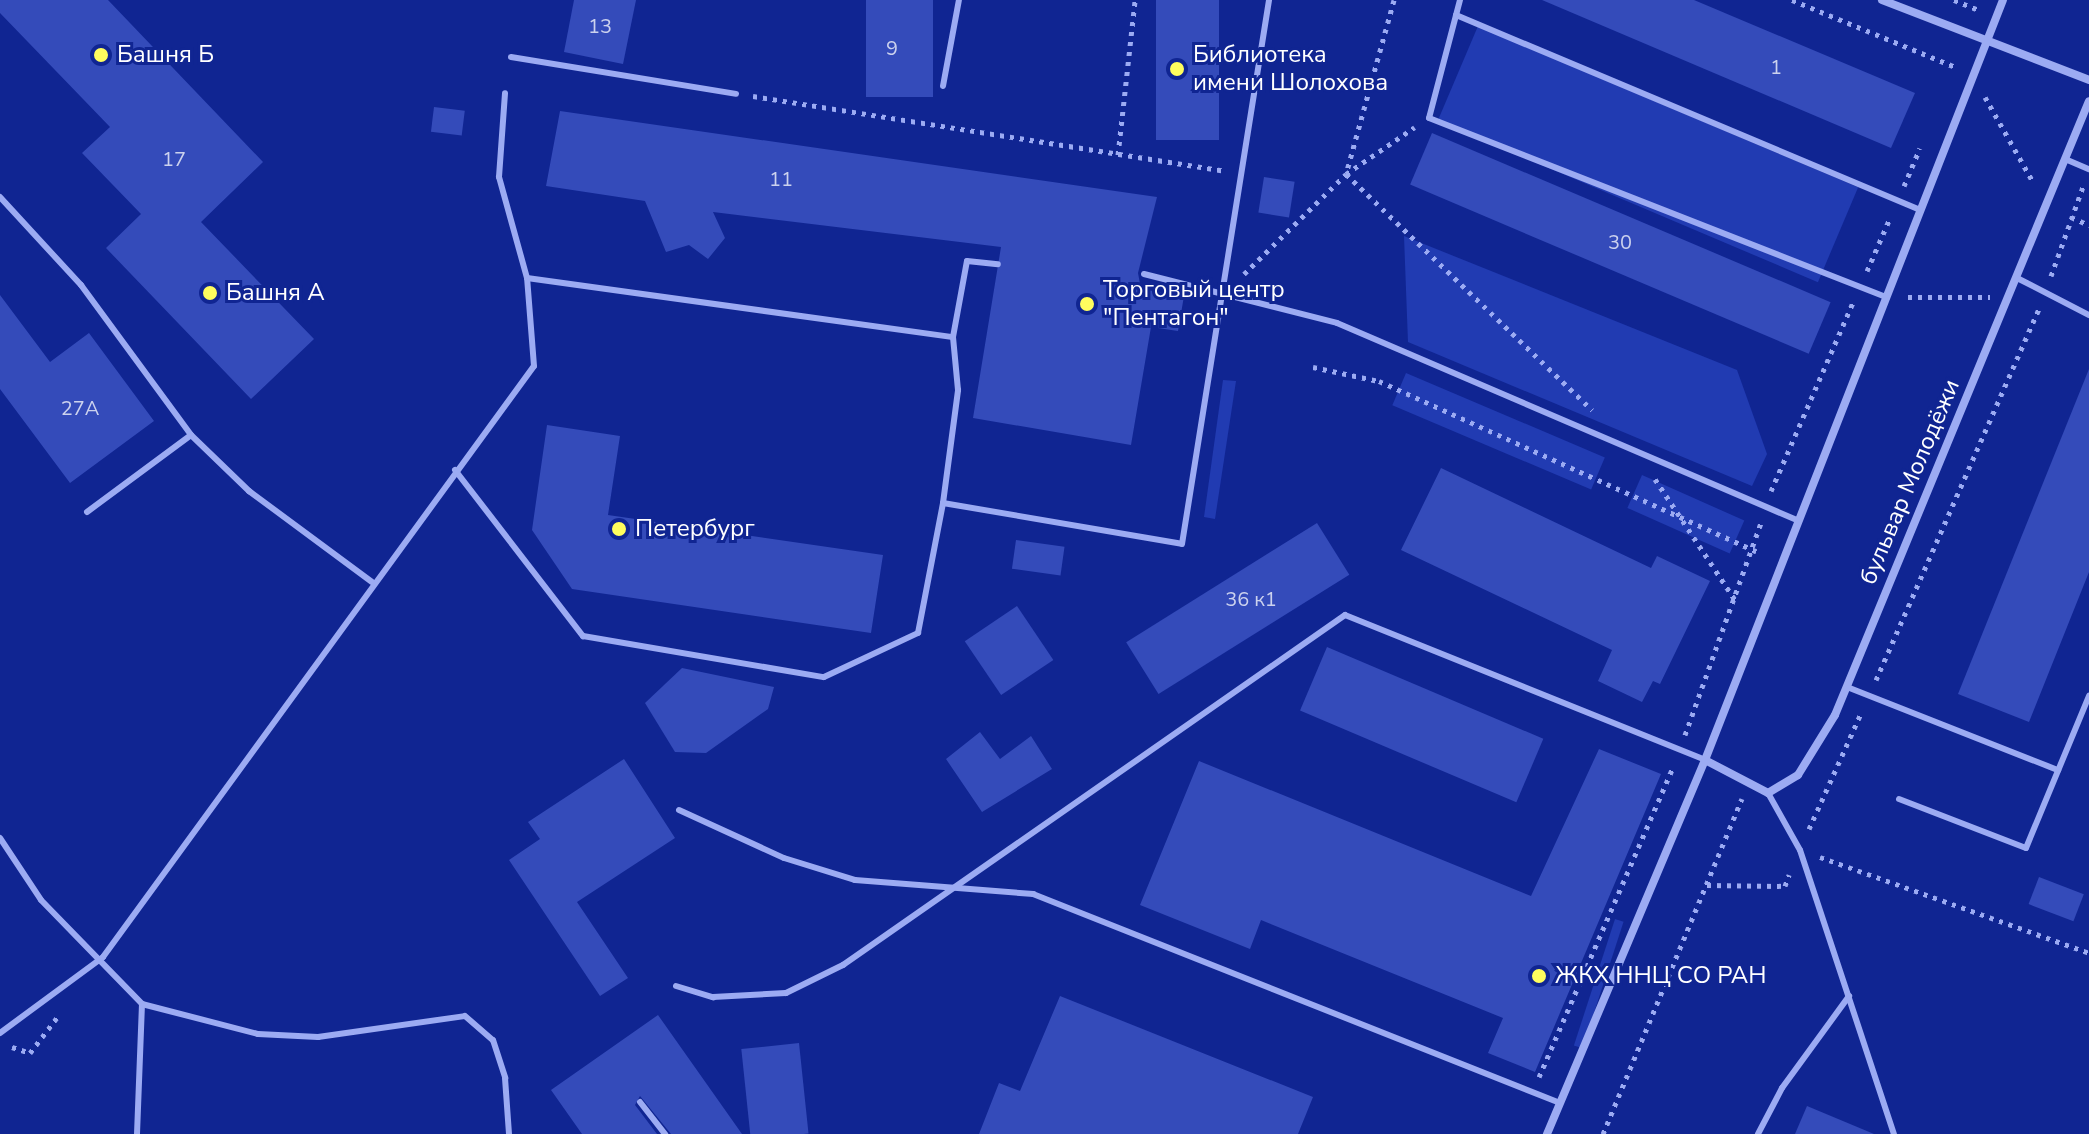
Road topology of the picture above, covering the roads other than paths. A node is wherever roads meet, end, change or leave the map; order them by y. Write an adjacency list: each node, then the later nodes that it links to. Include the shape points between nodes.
1 (959, 0): 10 (lane)
2 (1269, 0): 22 (lane)
3 (1460, 0): 6 (lane)
4 (1882, 0): 7 (street)
5 (2003, 0): 7 (street)
6 (1456, 15): 17 (lane); 23 (lane, via 1429,118)
7 (1986, 42): 9 (street); 17 (street)
8 (511, 57): 12 (lane)
9 (2089, 80)
10 (943, 86)
11 (505, 93): 20 (lane, via 499,177)
12 (736, 94)
13 (2089, 101): 14 (street, бульвар Молодёжи)
14 (2065, 159): 15 (lane); 21 (street, бульвар Молодёжи)
15 (2089, 170)
16 (0, 197): 26 (lane, via 81,285)
17 (1918, 209): 23 (street)
18 (998, 264): 25 (lane, via 967,261)
19 (1144, 274): 22 (lane)
20 (527, 278): 25 (lane); 27 (lane, via 534,366)
21 (2017, 278): 24 (lane); 32 (street, бульвар Молодёжи)
22 (1227, 292): 28 (lane, via 1182,544); 30 (lane, via 1337,323)
23 (1883, 296): 30 (street)
24 (2089, 315)
25 (953, 337): 28 (lane, via 958,390)
26 (191, 435): 29 (lane); 31 (lane, via 249,491)
27 (455, 470): 28 (lane, via 583,636 824,677 918,633); 31 (lane)
28 (943, 503)
29 (87, 512)
30 (1796, 520): 34 (street)
31 (372, 582): 41 (lane)
32 (1847, 687): 35 (lane); 36 (street, бульвар Молодёжи, via 1798,775)
33 (2089, 696): 35 (lane)
34 (1705, 760): 36 (street); 40 (lane, via 1345,615); 47 (street)
35 (2058, 770): 37 (lane, via 2026,848)
36 (1768, 793): 43 (lane, via 1800,850)
37 (1899, 799)
38 (679, 810): 40 (lane, via 784,858 855,880)
39 (0, 838): 41 (lane, via 41,900)
40 (958, 891): 42 (lane, via 786,993 713,997); 47 (lane, via 1033,894)
41 (103, 957): 44 (lane); 45 (lane)
42 (676, 986)
43 (1849, 996): 52 (lane, via 1782,1088); 53 (lane)
44 (142, 1004): 48 (lane); 49 (lane, via 258,1034 318,1037 465,1016 493,1040 505,1078)
45 (0, 1033)
46 (640, 1102): 50 (lane)
47 (1560, 1103): 51 (street)
48 (137, 1134)
49 (509, 1134)
50 (665, 1134)
51 (1547, 1134)
52 (1758, 1134)
53 (1894, 1134)

